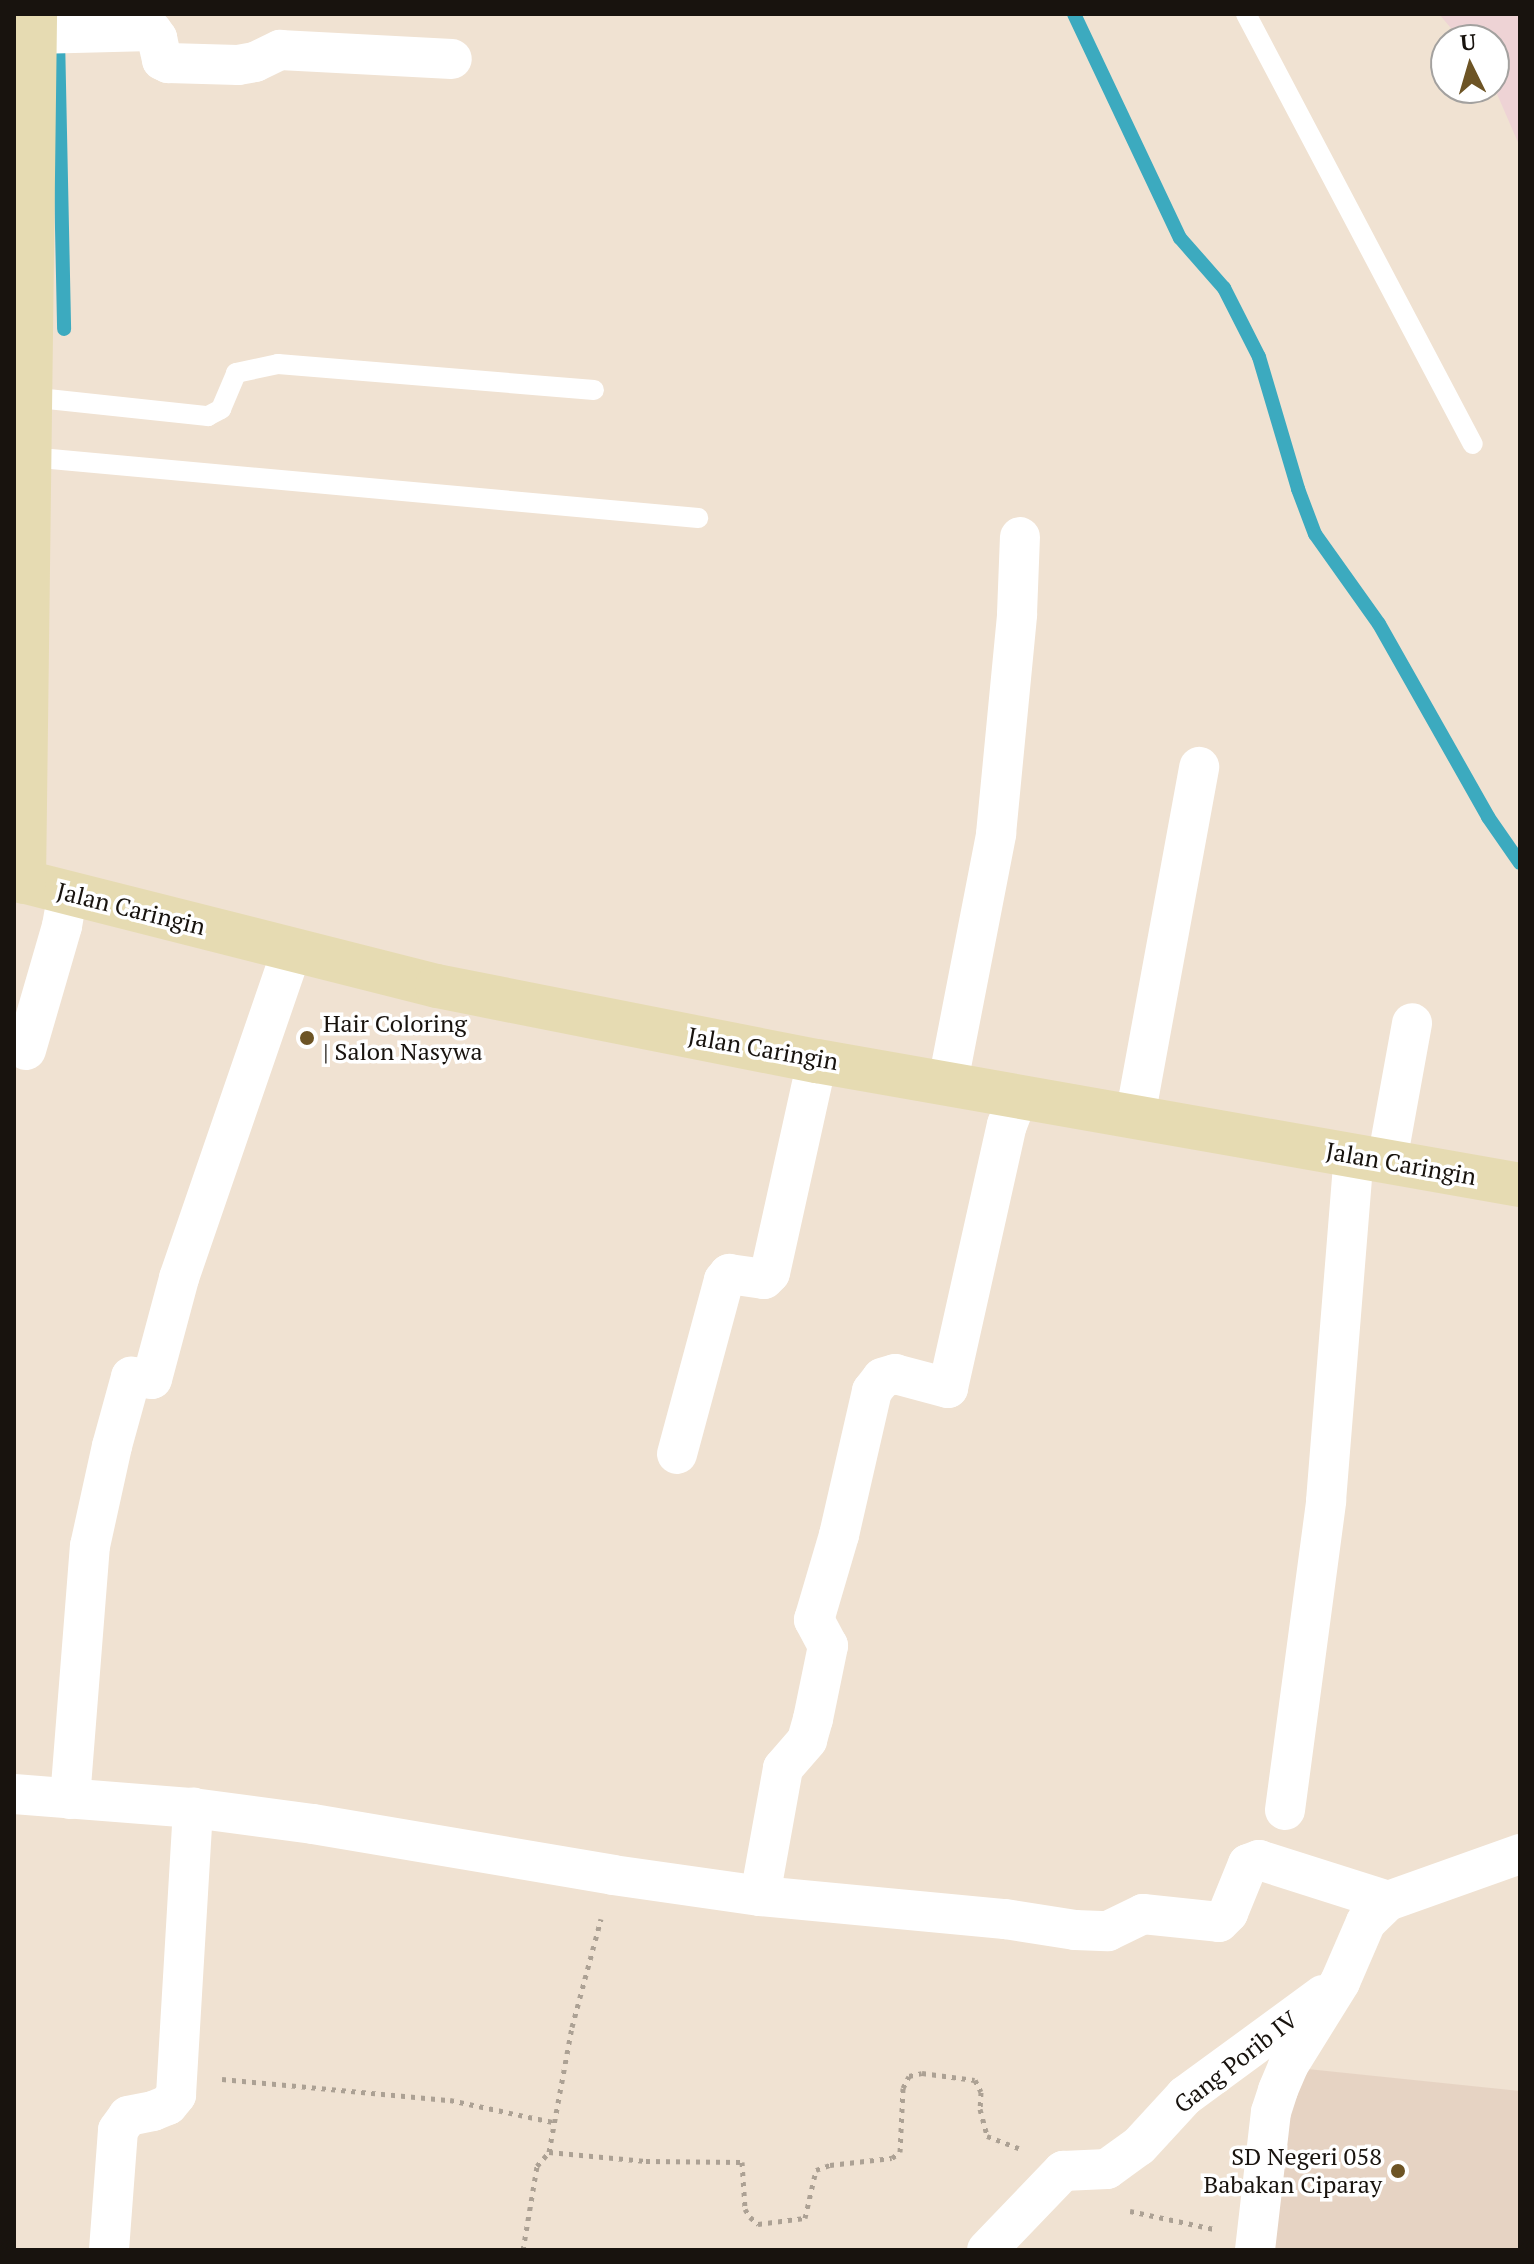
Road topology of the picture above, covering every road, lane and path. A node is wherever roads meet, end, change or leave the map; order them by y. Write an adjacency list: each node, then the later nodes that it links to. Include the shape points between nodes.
1 (1246, 14): 8 (lane)
2 (35, 24): 3 (street, via 152,31 162,60 168,63 238,65 280,50); 4 (main road)
3 (452, 59)
4 (24, 76): 5 (main road)
5 (22, 350): 7 (main road)
6 (594, 390): 7 (lane, via 278,364 236,373 221,409 208,416)
7 (25, 423): 9 (lane); 12 (main road)
8 (1473, 444)
9 (698, 518)
10 (1020, 537): 18 (street, via 996,834)
11 (1199, 767): 20 (street)
12 (19, 880): 13 (main road, Jalan Caringin)
13 (68, 893): 14 (main road, Jalan Caringin); 16 (street)
14 (292, 949): 17 (main road, Jalan Caringin, via 437,986); 25 (street, via 179,1278 152,1379 131,1377 112,1446 90,1546)
15 (1412, 1023): 21 (street)
16 (26, 1050)
17 (817, 1061): 18 (main road, Jalan Caringin); 23 (street, via 770,1273 764,1279 729,1274 724,1280)
18 (948, 1082): 19 (main road, Jalan Caringin)
19 (1018, 1096): 20 (main road, Jalan Caringin); 30 (street, via 948,1388 895,1374 878,1381 866,1410 814,1620 828,1646 813,1719 807,1740 783,1768)
20 (1135, 1117): 21 (main road, Jalan Caringin)
21 (1371, 1158): 22 (main road, Jalan Caringin); 27 (street)
22 (1520, 1185)
23 (677, 1454)
24 (14, 1794): 25 (street)
25 (70, 1799): 26 (street)
26 (193, 1808): 29 (street); 33 (street)
27 (1285, 1810)
28 (1520, 1854): 31 (street)
29 (613, 1875): 30 (street); 34 (path)
30 (760, 1896): 31 (street, via 1108,1931 1143,1914 1219,1922 1228,1913 1248,1864 1259,1860)
31 (1388, 1901): 32 (street, via 1366,1922)
32 (1340, 1982): 36 (street, Gang Porib IV, via 1185,2096 1139,2146 1107,2169); 38 (street, via 1278,2090)
33 (177, 2078): 34 (path, via 450,2100); 39 (street, via 176,2095 168,2105 128,2116 118,2130)
34 (553, 2122): 35 (path)
35 (549, 2152): 36 (path, via 742,2162 750,2217 758,2224 796,2221 809,2211 816,2170 892,2158 900,2152 903,2088 909,2076 922,2073 975,2080 987,2136); 40 (path, via 537,2166)
36 (1072, 2169): 41 (street, via 1050,2182)
37 (1117, 2208): 38 (path)
38 (1256, 2243)
39 (109, 2250)
40 (523, 2250)
41 (987, 2250)

